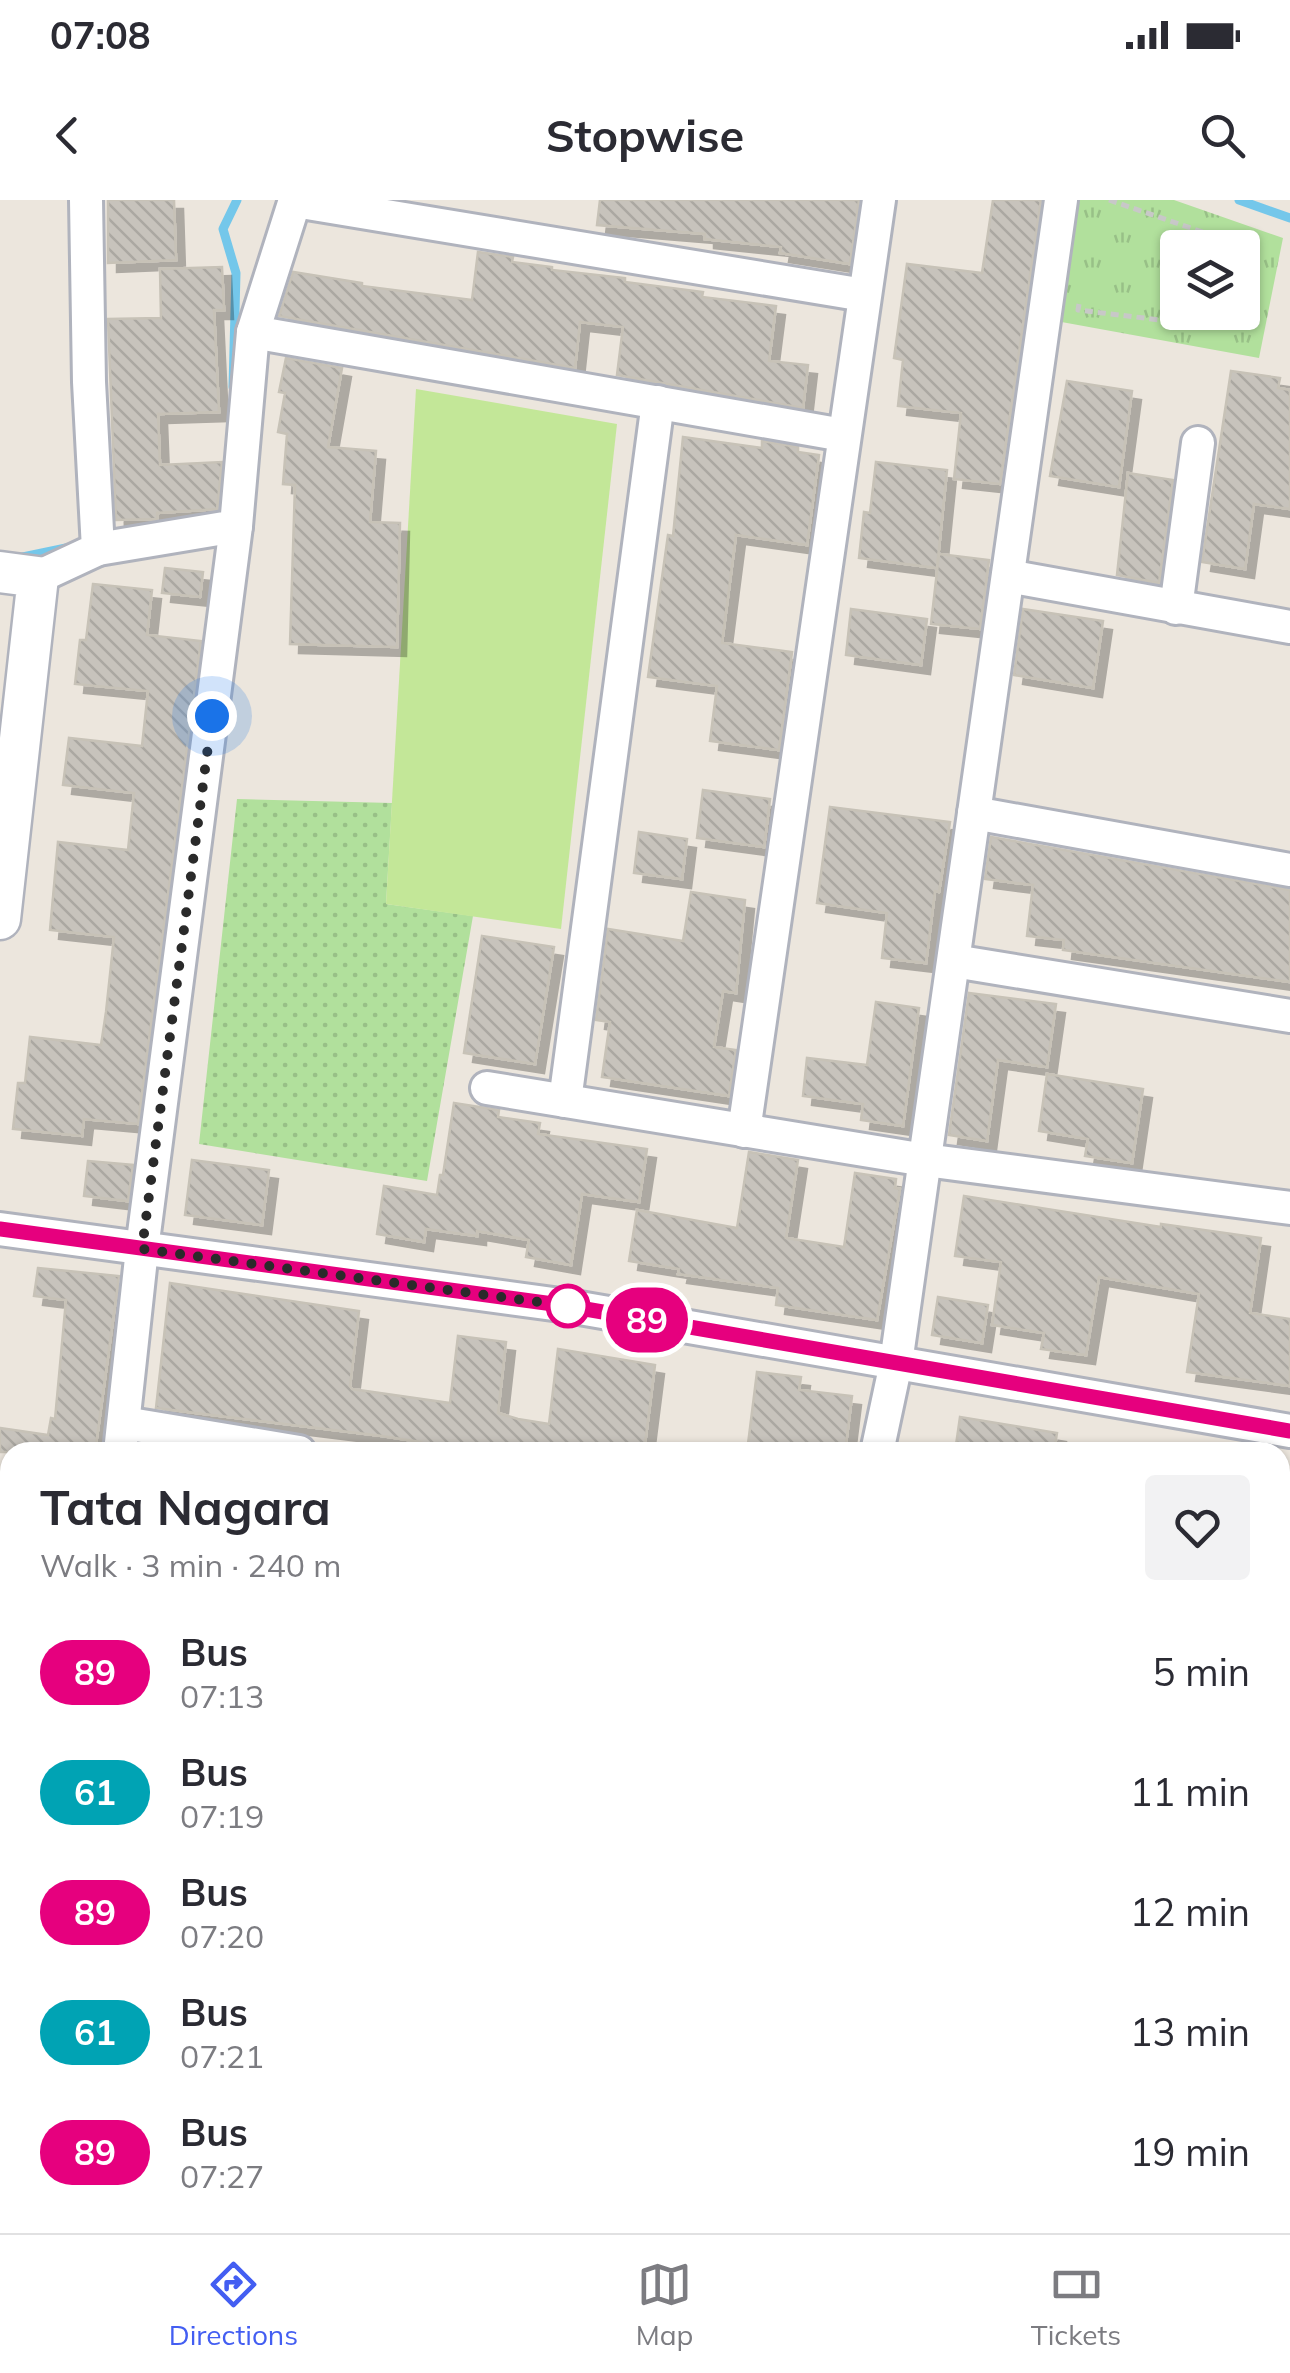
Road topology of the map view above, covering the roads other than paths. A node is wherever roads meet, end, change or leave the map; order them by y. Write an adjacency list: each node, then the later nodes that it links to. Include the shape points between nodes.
1 (86, 200): 11 (street)
2 (295, 200): 5 (street); 6 (street)
3 (879, 200): 5 (street)
4 (1061, 200): 13 (street)
5 (864, 295): 8 (street)
6 (252, 332): 7 (street); 10 (street)
7 (658, 402): 8 (street); 22 (street)
8 (844, 435): 23 (street)
9 (1198, 443): 14 (street)
10 (236, 526): 11 (street); 27 (street)
11 (98, 549): 12 (street)
12 (19, 575): 18 (street)
13 (1008, 576): 14 (street); 16 (street)
14 (1176, 608): 15 (street)
15 (1290, 627)
16 (974, 813): 17 (street); 19 (street)
17 (1290, 870)
18 (0, 919)
19 (954, 961): 20 (street); 24 (street)
20 (1290, 1016)
21 (487, 1088): 22 (street)
22 (565, 1101): 23 (street)
23 (744, 1131): 24 (street)
24 (925, 1160): 25 (street); 28 (street)
25 (1290, 1208)
26 (0, 1229): 27 (street)
27 (142, 1249): 28 (street, via 568,1306); 30 (street)
28 (896, 1363): 29 (street); 32 (street)
29 (1290, 1431)
30 (121, 1438): 31 (street)
31 (172, 1442)
32 (879, 1442)

